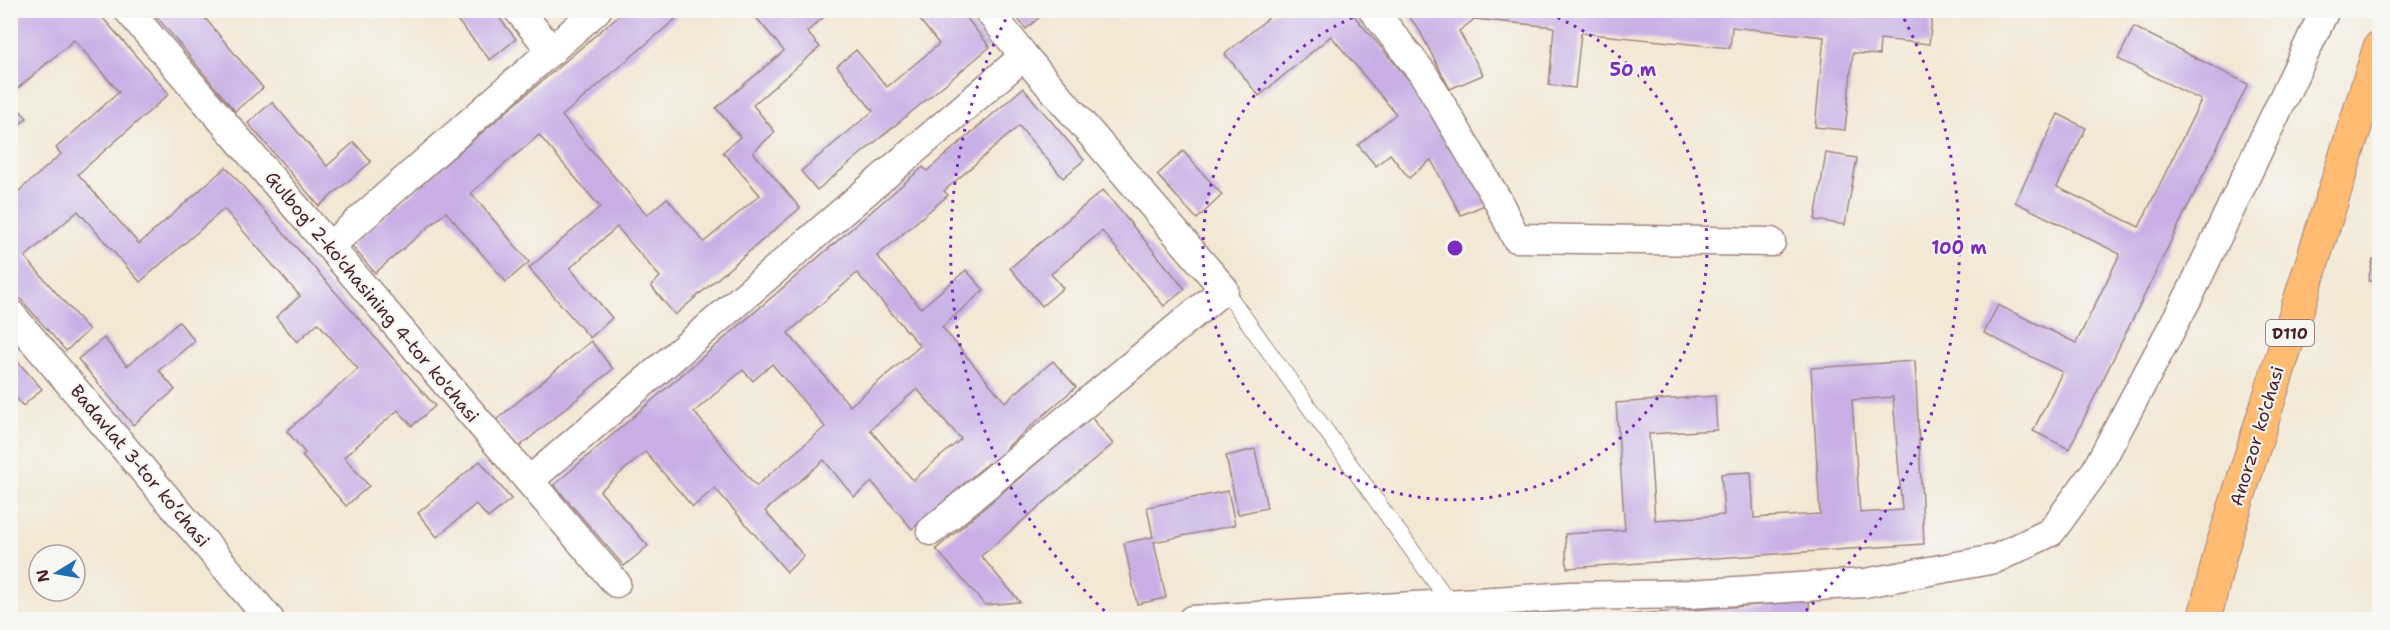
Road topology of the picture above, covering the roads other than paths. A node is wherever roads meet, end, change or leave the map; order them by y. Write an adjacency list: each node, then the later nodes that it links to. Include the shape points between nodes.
1 (128, 10): 11 (street, Gulbog' 2-ko'chasining 4-tor ko'chasi)
2 (518, 10): 8 (street)
3 (597, 10): 8 (street)
4 (988, 10): 9 (street)
5 (1373, 10): 10 (street, via 1424,75 1516,238)
6 (2325, 10): 17 (street, via 2191,292 2096,470 2051,532 1995,559 1864,583)
7 (2379, 48): 20 (main road, Anorzor ko'chasi / D110, via 2221,551)
8 (552, 51): 11 (street)
9 (1024, 56): 12 (street); 14 (street)
10 (1772, 242)
11 (330, 246): 14 (street, Gulbog' 2-ko'chasining 4-tor ko'chasi)
12 (1224, 289): 15 (street); 17 (lane)
13 (10, 313): 18 (street, Badavlat 3-tor koʼchasi)
14 (529, 481): 16 (street, Gulbog' 2-ko'chasining 4-tor ko'chasi)
15 (931, 531)
16 (616, 583)
17 (1450, 603): 19 (street)
18 (270, 620)
19 (1192, 620)
20 (2204, 620)

